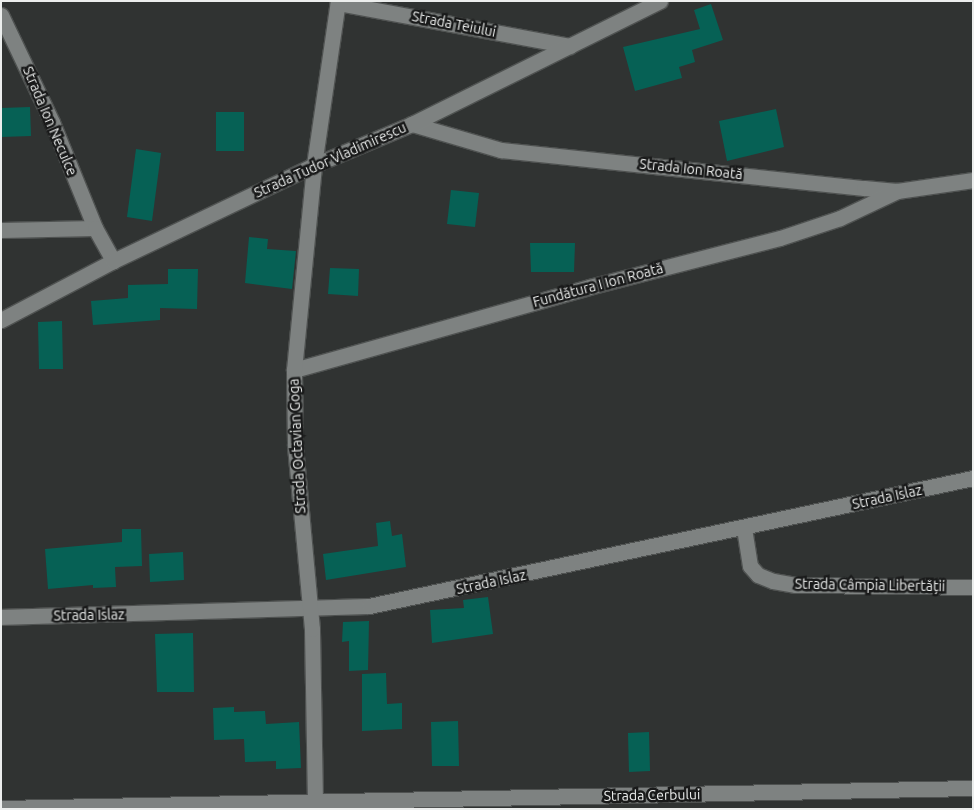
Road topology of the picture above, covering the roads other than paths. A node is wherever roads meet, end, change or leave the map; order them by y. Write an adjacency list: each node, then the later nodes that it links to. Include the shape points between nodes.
1 (660, 1): 4 (street, Strada Tudor Vladimirescu)
2 (338, 2): 4 (street, Strada Teiului); 6 (street, Strada Octavian Goga)
3 (1, 14): 9 (street, Strada Ion Neculce, via 52,122)
4 (570, 46): 5 (street, Strada Tudor Vladimirescu)
5 (412, 124): 6 (street, Strada Tudor Vladimirescu); 8 (street, Strada Ion Roată, via 501,150)
6 (314, 165): 11 (street, Strada Tudor Vladimirescu); 13 (street, Strada Octavian Goga)
7 (973, 180): 8 (street, Strada Ion Roată)
8 (897, 191): 13 (street, Fundătura I Ion Roată, via 840,218 780,238 589,287)
9 (95, 228): 10 (street); 11 (street, Strada Ion Neculce)
10 (1, 230)
11 (113, 261): 12 (street, Strada Tudor Vladimirescu)
12 (1, 320)
13 (294, 370): 17 (street, Strada Octavian Goga, via 295,444)
14 (973, 478): 15 (street, Strada Islaz)
15 (744, 528): 16 (street, Strada Câmpia Libertății, via 750,566 758,575 772,581 796,585); 17 (street, Strada Islaz, via 406,600)
16 (973, 587)
17 (311, 610): 18 (street, Strada Islaz); 20 (street, Strada Octavian Goga)
18 (1, 616)
19 (973, 788): 20 (street, Strada Cerbului)
20 (315, 802): 22 (street, Strada Cerbului)
21 (1, 808): 22 (street, Strada Cerbului)
22 (32, 808)

